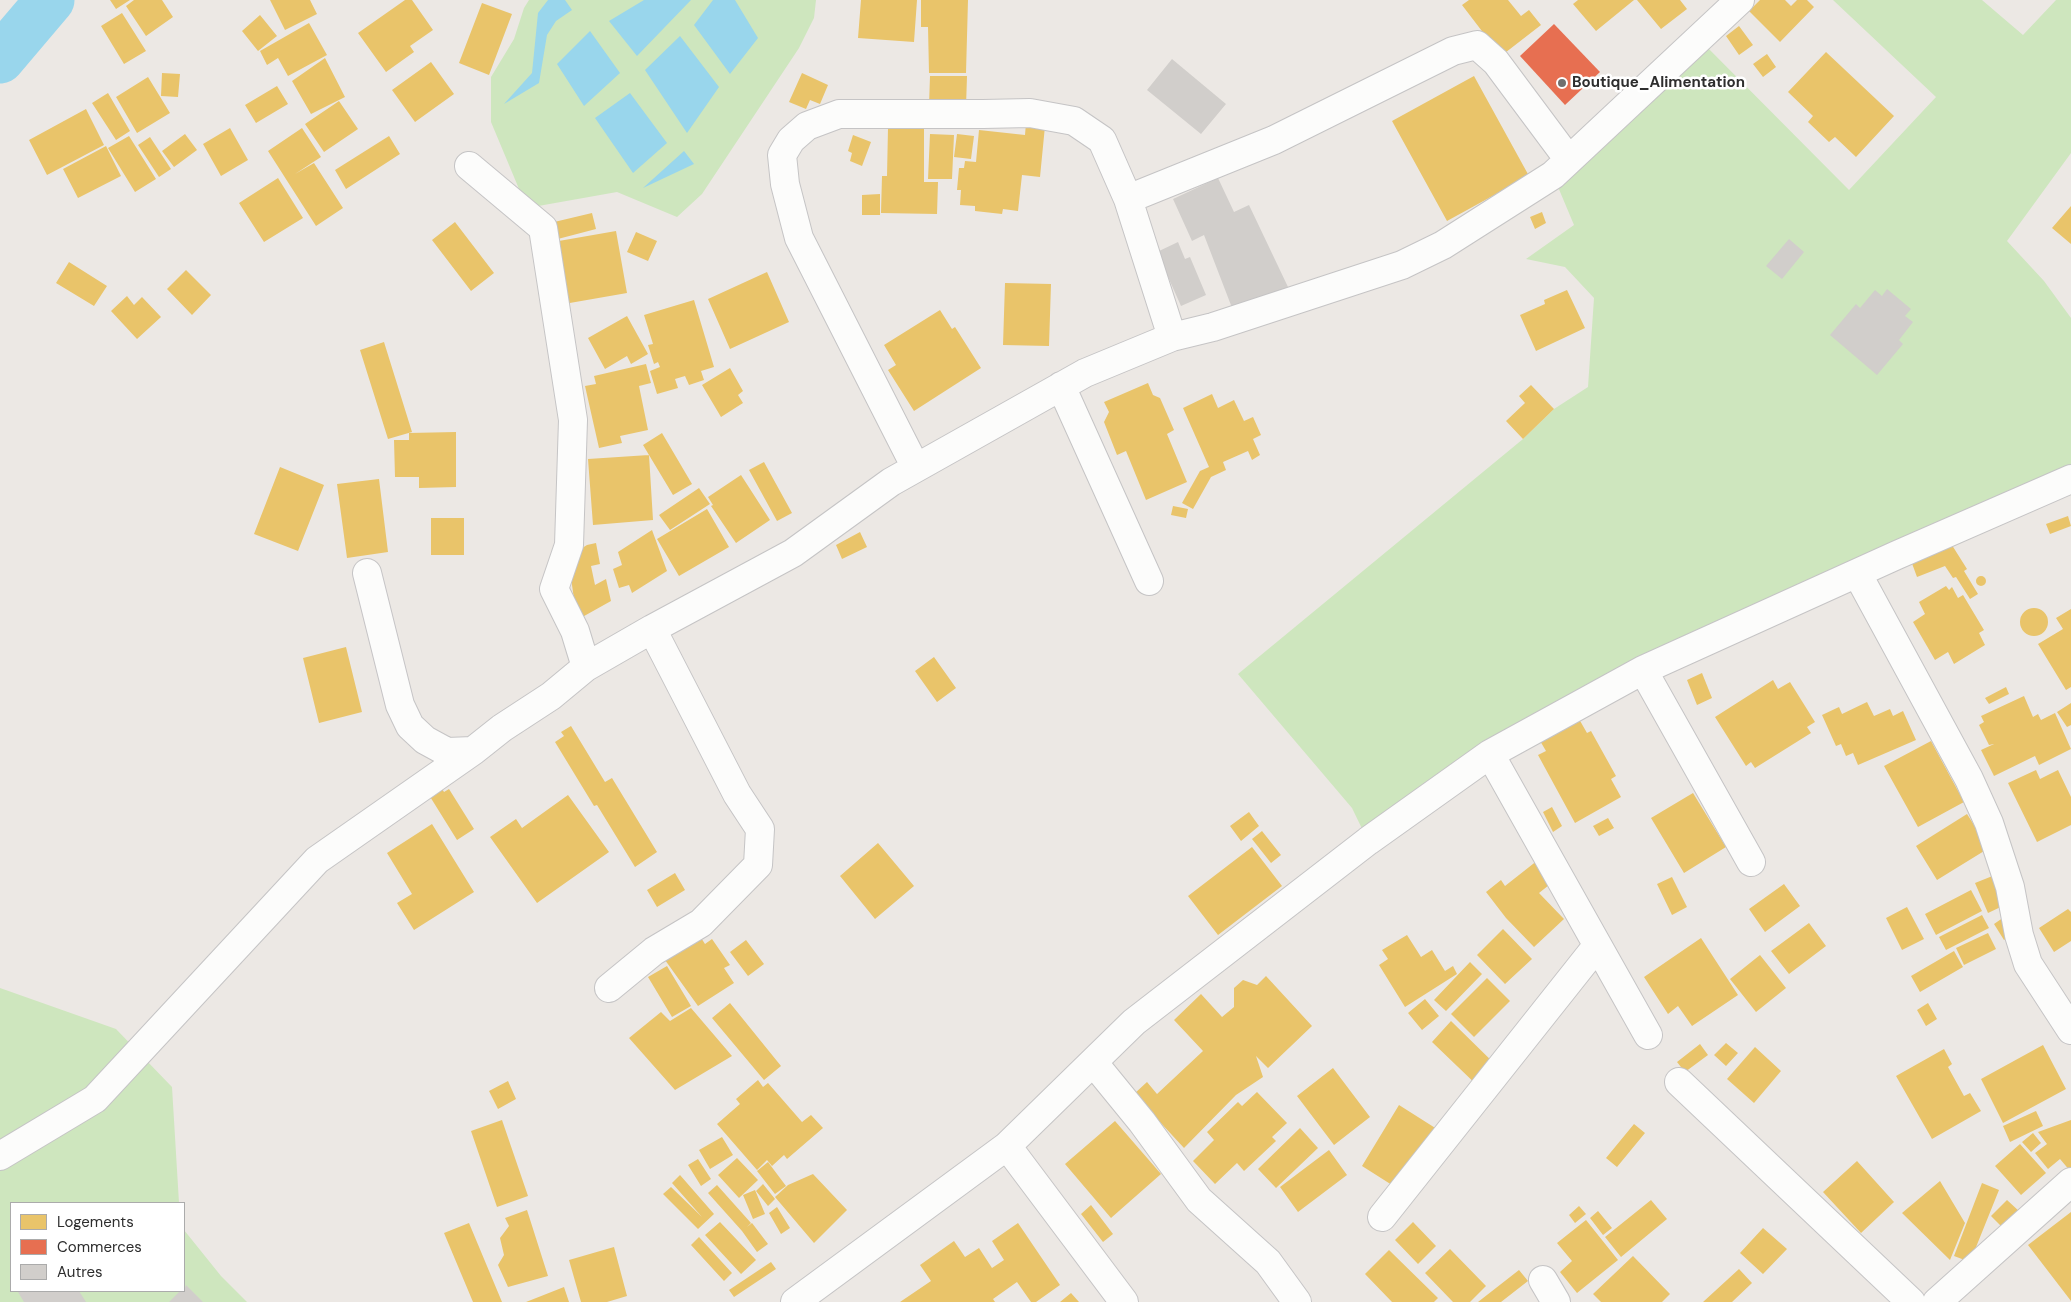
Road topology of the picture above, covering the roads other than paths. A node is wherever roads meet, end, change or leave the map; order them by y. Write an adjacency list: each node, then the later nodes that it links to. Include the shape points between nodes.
1 (1740, 0): 2 (street)
2 (1569, 160): 4 (street, via 1496,62 1478,45 1453,51 1274,140); 5 (street, via 1553,175 1451,240 1402,265 1221,325)
3 (468, 166): 13 (street, via 543,228 573,420 569,545 554,589 575,631)
4 (1128, 198): 5 (street); 7 (street, via 1102,140 1074,121 1030,113 839,114 806,126 792,140 782,155 785,184 799,238)
5 (1172, 337): 6 (street)
6 (1061, 386): 7 (street); 11 (street)
7 (916, 468): 12 (street, via 891,482 793,553)
8 (2071, 479): 10 (street)
9 (367, 573): 15 (street, via 400,705 410,726 425,740 447,752)
10 (1857, 574): 14 (street); 20 (street, via 1969,779 1989,823 2010,887 2028,964)
11 (1149, 581)
12 (652, 629): 13 (street); 19 (street, via 737,794 760,829 758,865 701,924 654,951)
13 (586, 667): 15 (street)
14 (1643, 670): 16 (street); 17 (street)
15 (473, 751): 25 (street, via 317,860 95,1099)
16 (1490, 754): 18 (street); 22 (street, via 1368,841 1134,1022)
17 (1751, 862)
18 (1597, 946): 21 (street); 27 (street)
19 (609, 988)
20 (2071, 1030)
21 (1648, 1035)
22 (1093, 1062): 24 (street); 30 (street, via 1199,1200 1268,1262)
23 (1679, 1082): 31 (street)
24 (1007, 1146): 28 (street); 29 (street)
25 (0, 1156)
26 (2071, 1182): 32 (street)
27 (1382, 1217)
28 (794, 1302)
29 (1124, 1302)
30 (1297, 1302)
31 (1911, 1302)
32 (1937, 1302)

